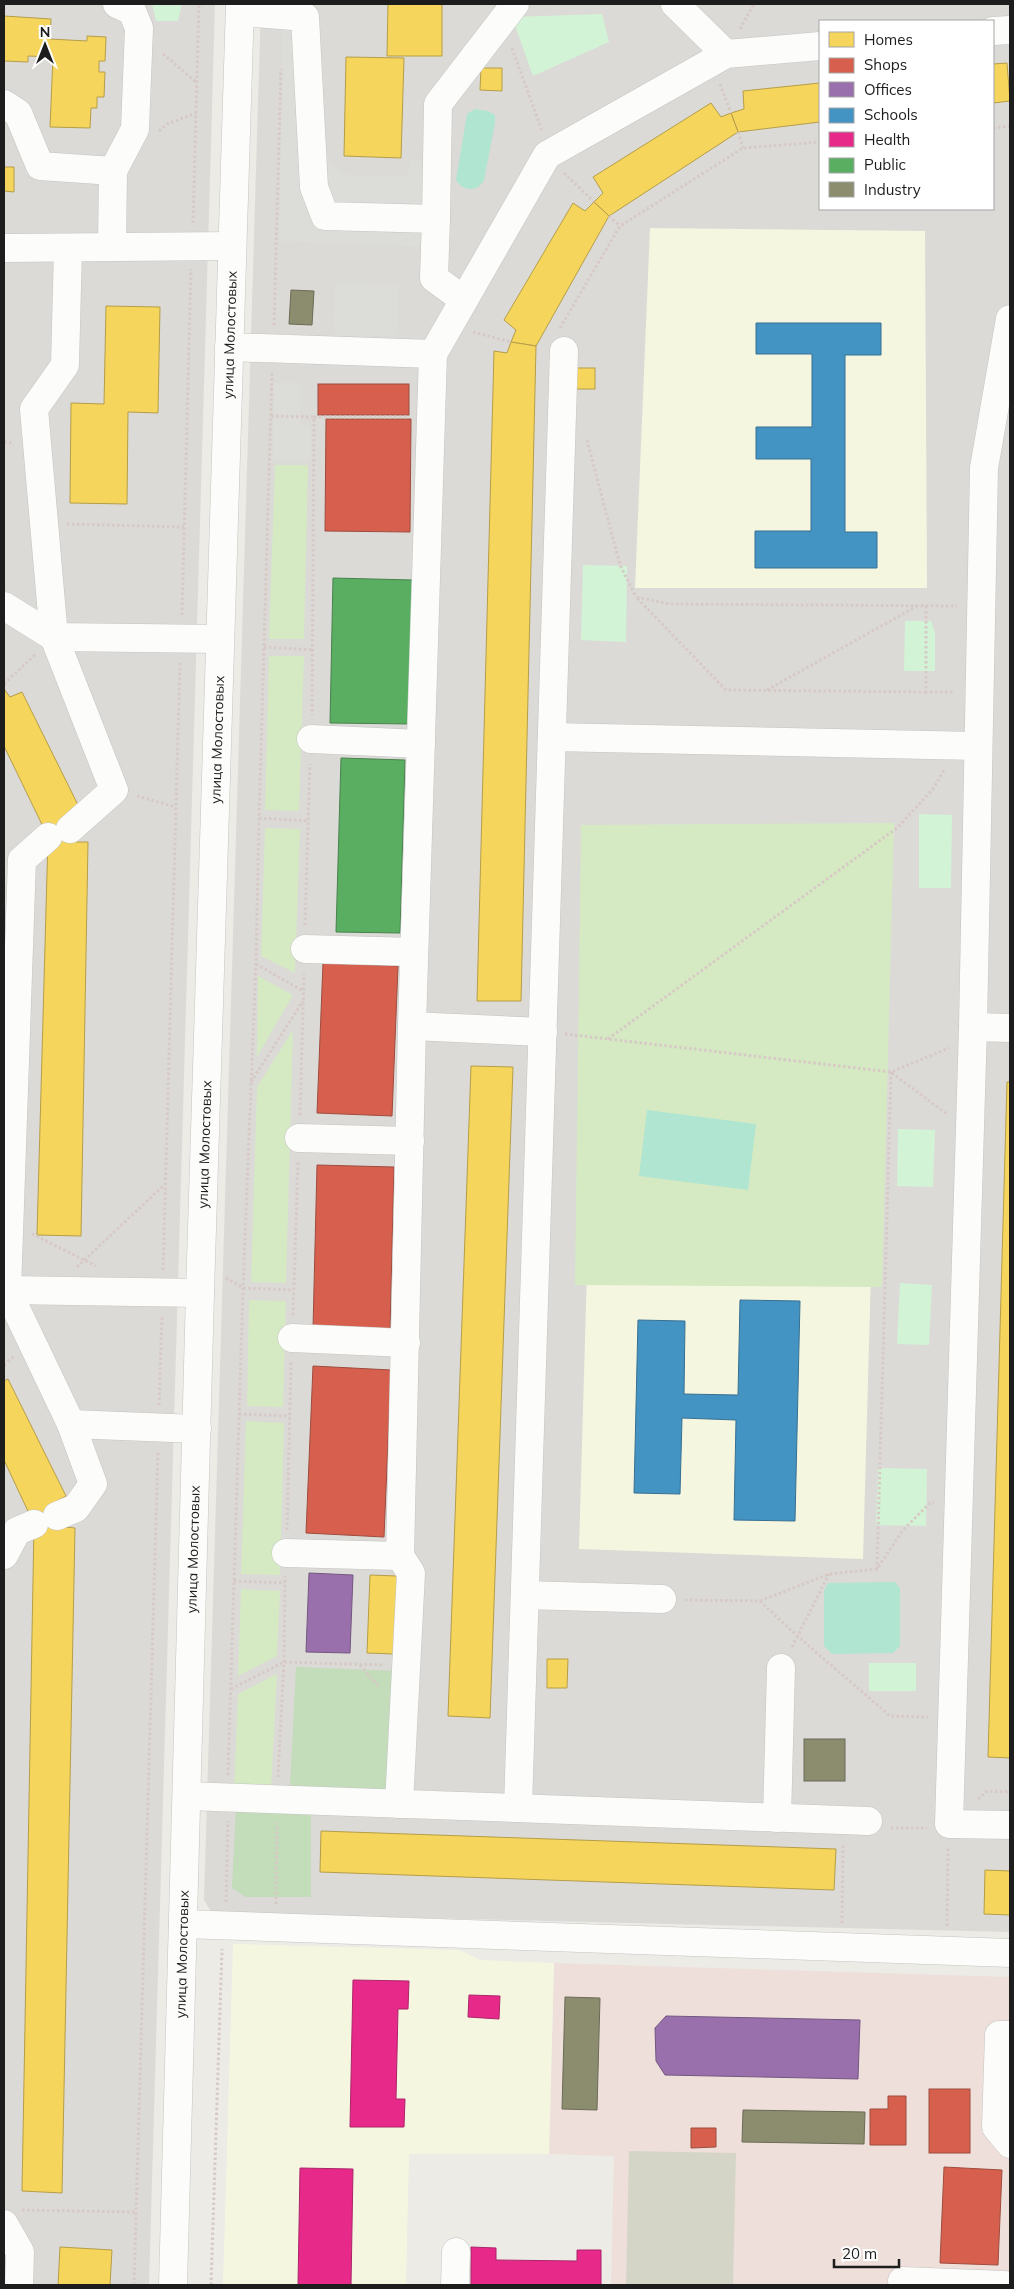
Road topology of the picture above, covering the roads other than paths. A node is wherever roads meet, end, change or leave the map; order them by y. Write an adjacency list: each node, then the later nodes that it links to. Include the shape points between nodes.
1 (117, 4): 10 (street, via 132,11 139,28 135,129)
2 (675, 4): 8 (street)
3 (240, 8): 11 (street, via 304,16 314,187 325,216); 12 (street, улица Молостовых)
4 (511, 9): 11 (street, via 438,104)
5 (1010, 30): 6 (street)
6 (994, 31)
7 (819, 46): 8 (street)
8 (719, 58): 16 (street, via 548,155)
9 (4, 104): 10 (street, via 18,113 40,166)
10 (113, 171): 13 (street)
11 (436, 219): 16 (street, via 434,278)
12 (232, 246): 13 (street); 19 (street, улица Молостовых)
13 (112, 247): 15 (street)
14 (4, 248): 15 (street)
15 (68, 248): 22 (street, via 65,364 34,409)
16 (464, 300): 20 (street)
17 (1010, 319): 27 (street, via 984,468 978,692)
18 (561, 341): 24 (street)
19 (229, 347): 20 (street); 23 (street, улица Молостовых)
20 (433, 354): 26 (street)
21 (4, 606): 22 (street)
22 (54, 637): 23 (street); 36 (street, via 114,790 22,860)
23 (220, 639): 37 (street, улица Молостовых)
24 (552, 737): 27 (street); 32 (street)
25 (311, 740): 26 (street)
26 (421, 744): 29 (street)
27 (967, 746): 33 (street)
28 (304, 949): 29 (street)
29 (414, 952): 30 (street)
30 (412, 1026): 32 (street); 35 (street)
31 (1010, 1028): 33 (street)
32 (543, 1032): 45 (street)
33 (973, 1033): 53 (street, via 949,1824)
34 (299, 1138): 35 (street)
35 (410, 1141): 39 (street)
36 (5, 1289): 37 (street); 40 (street)
37 (200, 1293): 41 (street, улица Молостовых)
38 (292, 1338): 39 (street)
39 (406, 1343): 44 (street)
40 (71, 1424): 41 (street); 43 (street, via 92,1484 76,1508 17,1531)
41 (197, 1429): 48 (street, улица Молостовых)
42 (286, 1553): 44 (street)
43 (4, 1555)
44 (400, 1556): 49 (street, via 411,1573)
45 (525, 1595): 46 (street); 50 (street)
46 (662, 1599)
47 (781, 1668): 51 (street)
48 (187, 1796): 49 (street); 54 (street, улица Молостовых)
49 (399, 1804): 50 (street)
50 (518, 1808): 51 (street)
51 (777, 1818): 52 (street)
52 (855, 1820)
53 (1010, 1825)
54 (183, 1924): 55 (street); 62 (street, улица Молостовых)
55 (1010, 1953)
56 (1010, 2035): 57 (street, via 999,2035 996,2126)
57 (1010, 2144)
58 (8, 2217): 61 (street, via 20,2252)
59 (456, 2252): 63 (street)
60 (902, 2281): 64 (street)
61 (19, 2285)
62 (173, 2285)
63 (456, 2285)
64 (1004, 2285)

